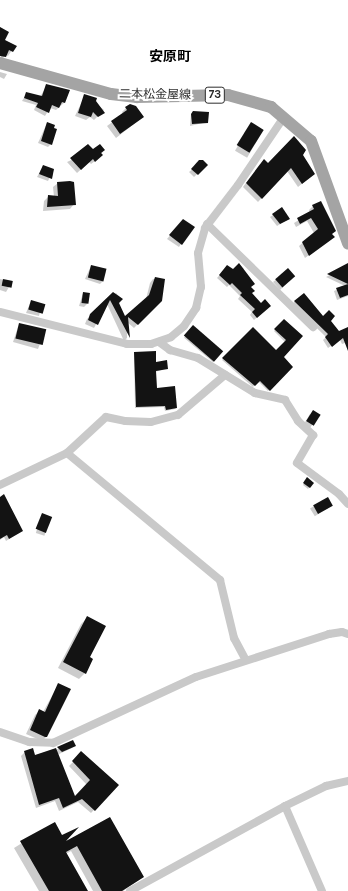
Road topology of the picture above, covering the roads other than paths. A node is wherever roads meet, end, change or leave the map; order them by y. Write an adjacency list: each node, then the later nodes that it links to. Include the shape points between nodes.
1 (0, 63): 2 (main road, 二本松金屋線 / 73, via 111,94 137,97 228,95 259,102)
2 (284, 117): 3 (street, via 238,185); 4 (main road, 二本松金屋線 / 73, via 311,141)
3 (207, 224): 6 (street); 7 (street, via 198,253 201,287 196,308 184,326 171,337)
4 (348, 243)
5 (0, 312): 7 (street, via 127,344)
6 (313, 327)
7 (159, 342): 8 (street, via 170,350 198,358)
8 (225, 374): 9 (street, via 178,415 151,422 106,417); 11 (street, via 260,395 285,400 298,420 313,435 297,463 339,494)
9 (67, 453): 10 (street); 13 (street, via 220,580 234,638)
10 (0, 485)
11 (348, 504)
12 (348, 634): 13 (street, via 329,634)
13 (245, 660): 14 (street, via 196,677 53,743 29,742)
14 (0, 732)
15 (348, 781): 16 (street, via 326,786)
16 (285, 806): 17 (street); 18 (street)
17 (130, 891)
18 (322, 891)

